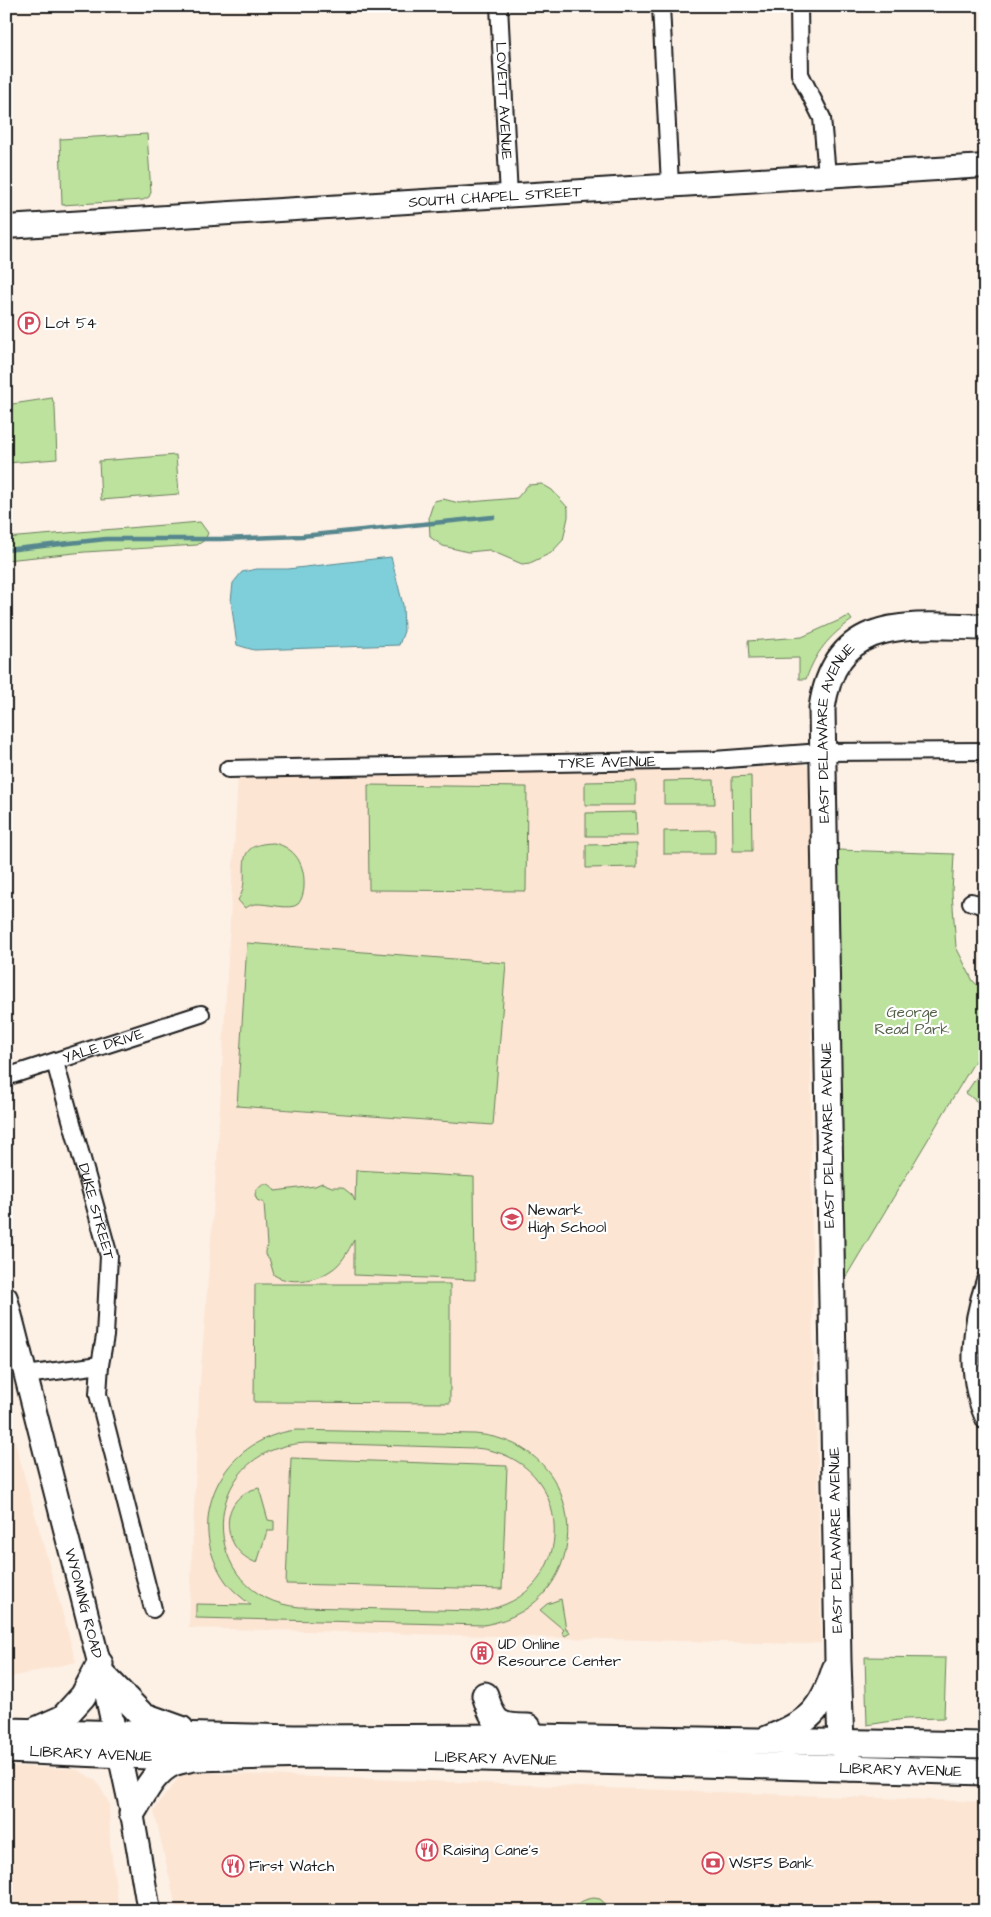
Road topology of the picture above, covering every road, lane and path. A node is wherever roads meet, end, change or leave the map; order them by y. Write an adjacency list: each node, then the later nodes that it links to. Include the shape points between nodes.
1 (499, 6): 7 (street, LOVETT AVENUE)
2 (661, 6): 6 (street)
3 (799, 6): 5 (street, via 800,74 822,118)
4 (985, 166): 5 (street, SOUTH CHAPEL STREET)
5 (827, 175): 6 (street, SOUTH CHAPEL STREET)
6 (670, 185): 7 (street, SOUTH CHAPEL STREET)
7 (509, 196): 8 (street, SOUTH CHAPEL STREET)
8 (6, 227)
9 (985, 627): 11 (main road, EAST DELAWARE AVENUE, via 892,628 859,640 838,661 828,679 822,708)
10 (985, 751): 11 (street, TYRE AVENUE)
11 (822, 752): 12 (street, TYRE AVENUE, via 714,760); 22 (main road, EAST DELAWARE AVENUE)
12 (228, 769)
13 (201, 1014): 14 (street, YALE DRIVE)
14 (55, 1062): 15 (street, YALE DRIVE); 18 (street, DUKE STREET, via 109,1256 105,1336)
15 (6, 1077)
16 (985, 1280): 20 (street, via 972,1334 971,1364 975,1394)
17 (6, 1298): 19 (street, WYOMING ROAD)
18 (100, 1365): 19 (street); 21 (street, DUKE STREET, via 98,1394)
19 (26, 1375): 23 (street, WYOMING ROAD)
20 (985, 1421)
21 (153, 1609)
22 (838, 1661): 28 (main road, via 830,1687 810,1716 801,1724); 29 (main road, EAST DELAWARE AVENUE)
23 (101, 1669): 25 (main road, via 63,1718); 30 (street, WYOMING ROAD); 32 (main road, via 142,1714 167,1725)
24 (6, 1731): 25 (main road, LIBRARY AVENUE)
25 (32, 1732): 30 (main road, LIBRARY AVENUE)
26 (427, 1738): 27 (main road, LIBRARY AVENUE); 27 (main road, via 473,1718 485,1695 492,1715 503,1725 610,1728); 32 (main road, LIBRARY AVENUE)
27 (652, 1740): 28 (main road, LIBRARY AVENUE)
28 (760, 1742): 29 (main road, LIBRARY AVENUE)
29 (840, 1743): 31 (main road, LIBRARY AVENUE); 34 (main road, EAST DELAWARE AVENUE)
30 (118, 1744): 32 (main road, LIBRARY AVENUE); 33 (main road, LIBRARY AVENUE); 36 (street, WYOMING ROAD)
31 (985, 1745)
32 (201, 1747): 34 (main road, LIBRARY AVENUE, via 309,1755); 36 (main road, via 162,1771)
33 (6, 1750)
34 (851, 1768): 35 (main road, LIBRARY AVENUE)
35 (985, 1772)
36 (132, 1813): 37 (street, WYOMING ROAD)
37 (149, 1911)

